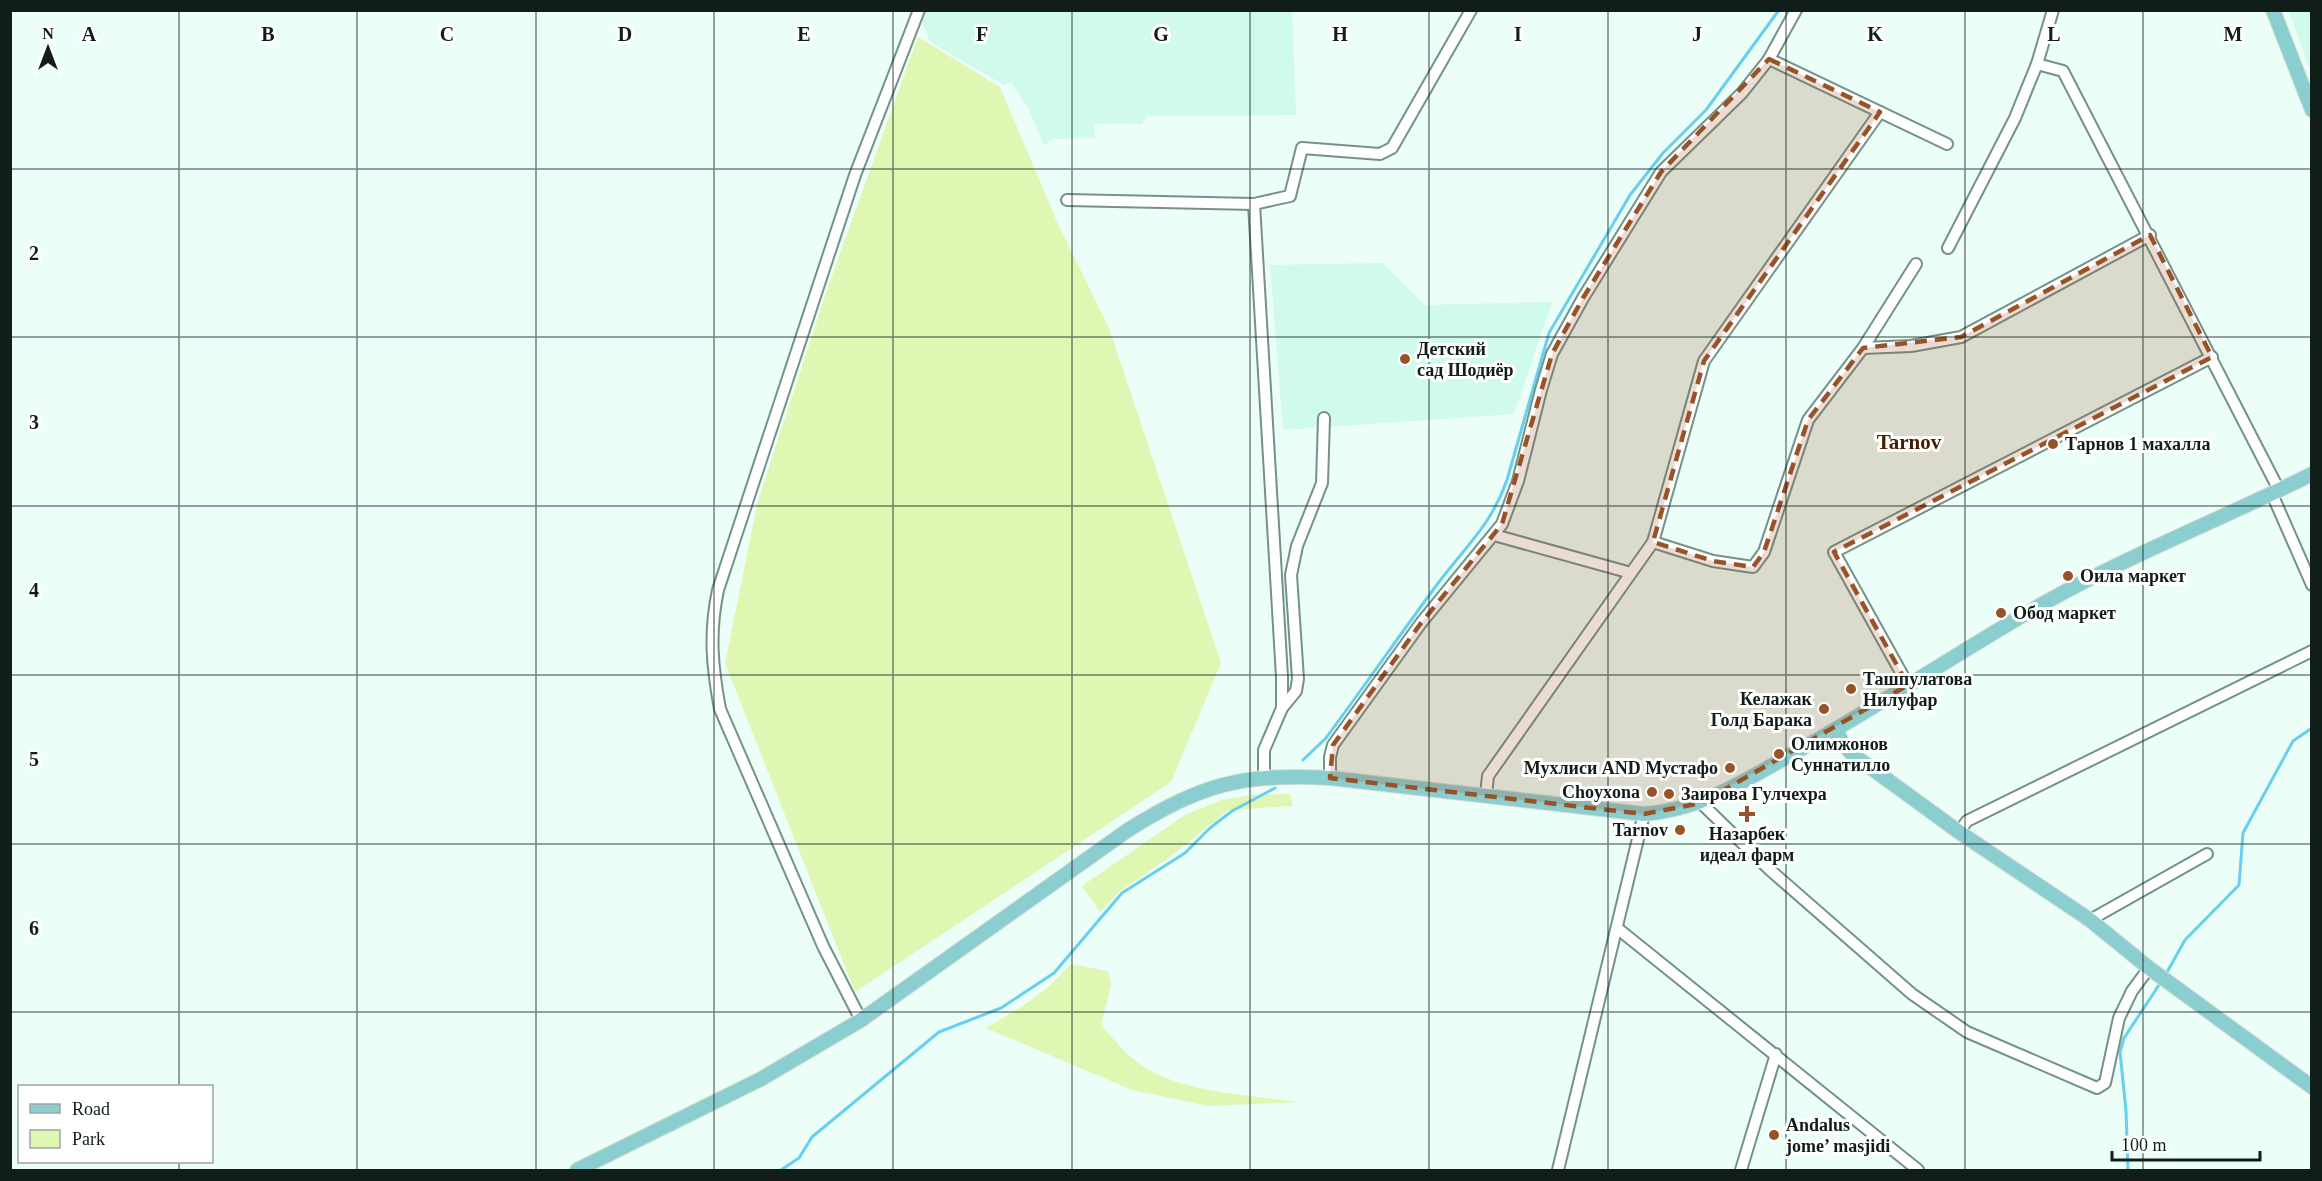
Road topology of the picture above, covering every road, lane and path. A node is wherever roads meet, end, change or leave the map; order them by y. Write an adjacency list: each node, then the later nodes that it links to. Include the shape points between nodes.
1 (918, 10): 39 (street, via 855,175 718,590 712,620 720,709 823,946)
2 (1471, 10): 12 (street, via 1392,148 1380,154 1302,148 1290,196)
3 (1796, 10): 6 (street)
4 (2053, 10): 7 (street)
5 (2273, 10): 8 (main road)
6 (1769, 59): 9 (street); 21 (street, via 1742,93 1661,172 1583,298 1552,354 1509,510)
7 (2037, 64): 13 (street, via 2063,71); 14 (street, via 2015,118)
8 (2312, 110)
9 (1880, 112): 10 (street); 22 (street, via 1704,361)
10 (1947, 144)
11 (1067, 200): 12 (street)
12 (1254, 204): 27 (street)
13 (2150, 235): 16 (street, via 1961,337 1911,346); 17 (street)
14 (1948, 248)
15 (1916, 264): 16 (street)
16 (1863, 348): 22 (street, via 1808,420 1764,552 1753,567 1713,561)
17 (2212, 357): 20 (street); 26 (street, via 1834,552)
18 (1324, 418): 27 (street, via 1322,483 1293,559 1291,575 1298,679 1296,691)
19 (2312, 474): 20 (main road)
20 (2276, 492): 24 (street); 26 (main road, via 2094,575)
21 (1494, 535): 23 (street); 30 (street, via 1421,623 1333,745)
22 (1653, 542): 23 (street)
23 (1631, 573): 31 (street, via 1488,776)
24 (2312, 585)
25 (2312, 651): 34 (street, via 1967,821)
26 (1908, 685): 28 (main road)
27 (1282, 708): 29 (street, via 1264,750)
28 (1836, 730): 32 (main road); 34 (main road, via 1852,754)
29 (1264, 777): 30 (main road); 39 (main road, via 1218,785 1160,810)
30 (1330, 778): 31 (main road)
31 (1486, 795): 33 (main road)
32 (1701, 803): 33 (main road); 38 (street, via 1770,870 1912,994 1967,1032 2097,1088 2105,1083 2119,1018 2132,991)
33 (1644, 814): 37 (street)
34 (1959, 832): 36 (main road)
35 (2207, 854): 36 (street)
36 (2090, 920): 38 (main road)
37 (1617, 928): 40 (street); 43 (street)
38 (2152, 970): 41 (main road)
39 (861, 1020): 42 (main road, via 761,1079)
40 (1776, 1054): 44 (street); 45 (street)
41 (2312, 1087)
42 (578, 1170)
43 (1558, 1170)
44 (1741, 1170)
45 (1918, 1170)

